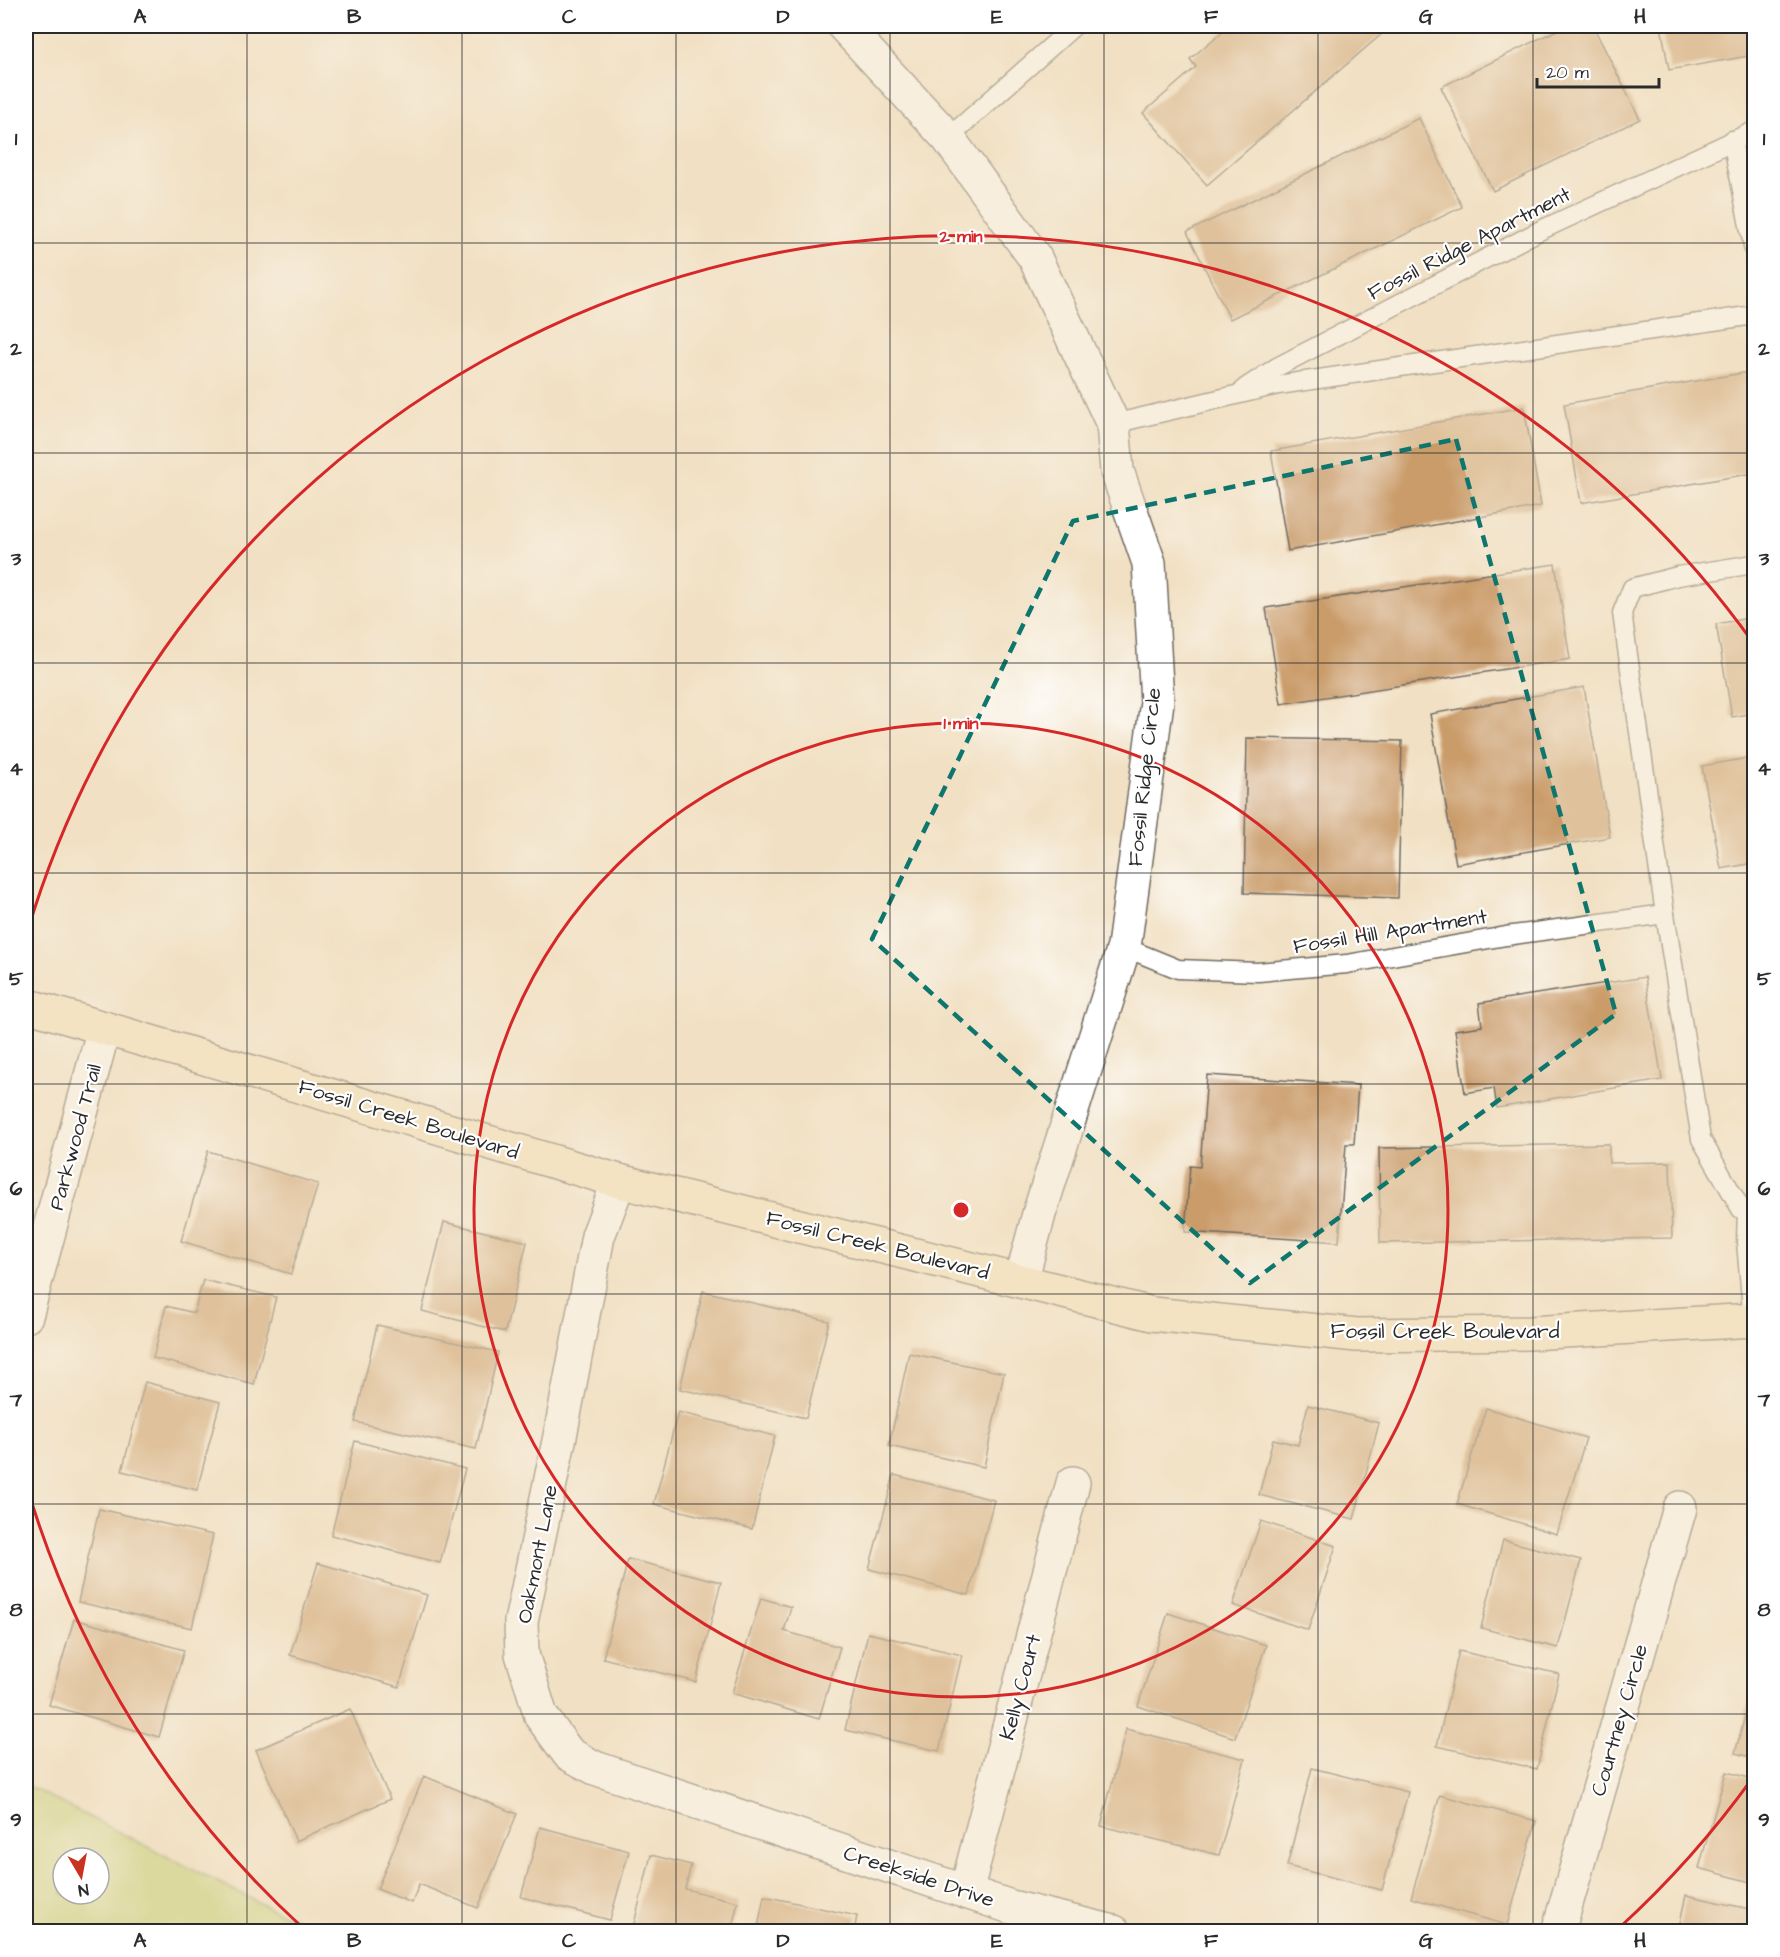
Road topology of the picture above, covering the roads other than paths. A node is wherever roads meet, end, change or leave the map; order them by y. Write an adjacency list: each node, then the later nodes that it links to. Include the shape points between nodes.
1 (844, 26): 4 (street, Fossil Ridge Circle)
2 (1074, 26): 4 (lane)
3 (1755, 131): 5 (lane, Fossil Ridge Apartment)
4 (948, 138): 9 (street, Fossil Ridge Circle, via 1035,258)
5 (1732, 140): 6 (lane); 8 (lane, Fossil Ridge Apartment, via 1539,231 1277,367)
6 (1755, 251)
7 (1755, 315): 8 (lane, Fossil Ridge Apartment, via 1290,383)
8 (1232, 396): 9 (lane, Fossil Ridge Apartment)
9 (1113, 424): 12 (street, Fossil Ridge Circle, via 1117,471 1149,563 1156,702)
10 (1755, 564): 11 (lane, via 1632,588 1622,613)
11 (1665, 914): 12 (lane, Fossil Hill Apartment, via 1347,964 1258,972 1178,969); 16 (lane, via 1701,1139 1741,1209)
12 (1124, 947): 17 (street, Fossil Ridge Circle)
13 (26, 1005): 14 (main road, Fossil Creek Boulevard)
14 (104, 1028): 15 (main road, Fossil Creek Boulevard); 18 (street, Parkwood Trail)
15 (619, 1182): 17 (main road, Fossil Creek Boulevard); 22 (street, Oakmont Lane, via 598,1236 521,1622 522,1654 541,1716 569,1754 595,1768)
16 (1751, 1210): 19 (lane, via 1746,1242)
17 (1021, 1281): 19 (main road, Fossil Creek Boulevard, via 1152,1314 1357,1335 1530,1333)
18 (26, 1316)
19 (1754, 1321)
20 (1073, 1483): 23 (street, Kelly Court)
21 (1680, 1508): 25 (street, Courtney Circle)
22 (794, 1835): 23 (street, Creekside Drive)
23 (966, 1892): 24 (street, Creekside Drive)
24 (1114, 1932)
25 (1558, 1932)

